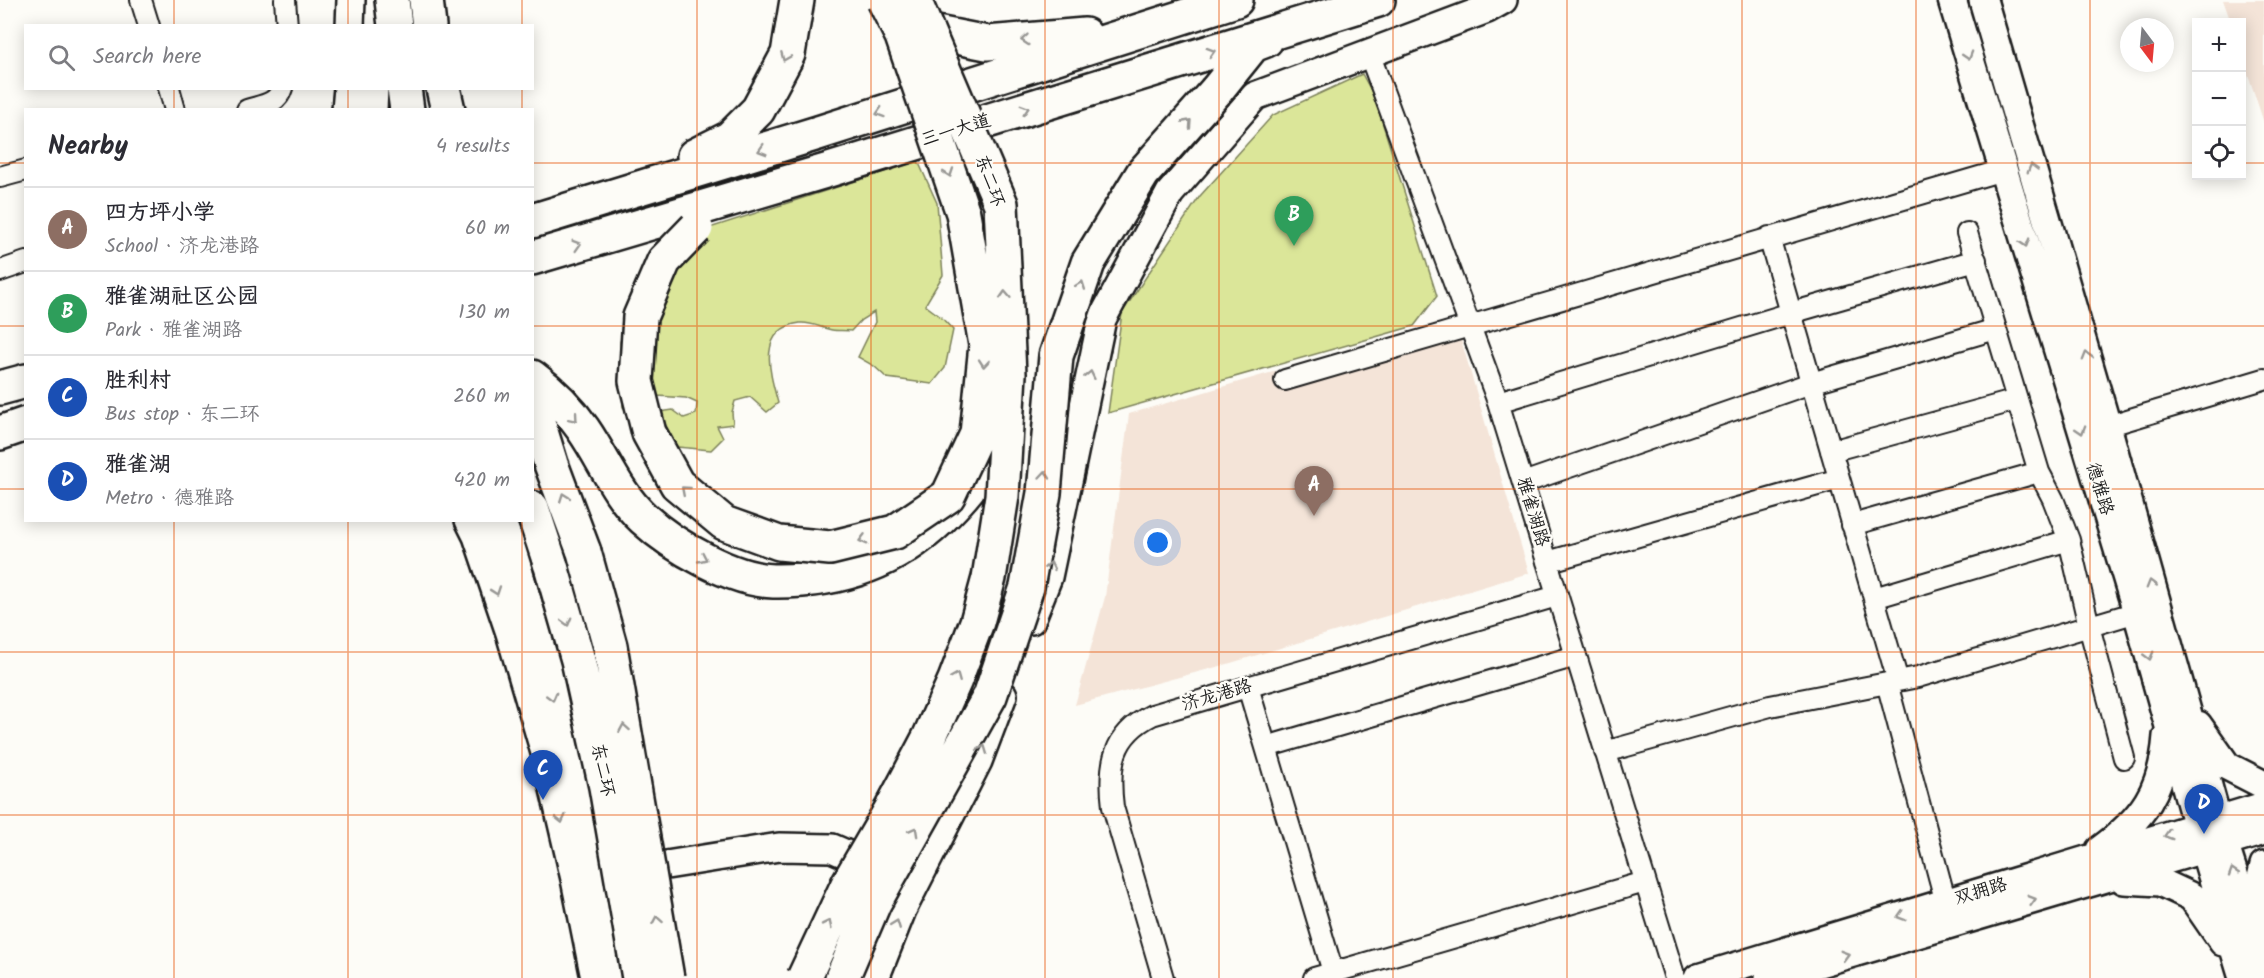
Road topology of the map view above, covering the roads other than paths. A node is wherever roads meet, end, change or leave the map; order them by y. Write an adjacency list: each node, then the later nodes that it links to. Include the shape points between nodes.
1 (141, 0): 17 (street)
2 (285, 0): 18 (street)
3 (351, 0): 19 (street)
4 (373, 0): 20 (highway)
5 (392, 0): 21 (highway)
6 (426, 0): 22 (highway)
7 (797, 0): 37 (highway, one-way to 37, via 788,54 758,110 730,138)
8 (884, 0): 33 (highway, one-way to 33, bridge, via 902,36 963,213 986,345 978,434 948,496 895,531 830,548 779,543 724,523 677,484 649,433 636,381 640,317 664,261 696,228)
9 (892, 0): 23 (highway, one-way to 9, via 987,43 921,30)
10 (914, 0): 48 (highway, 东二环, one-way to 10, bridge, via 1001,204)
11 (1236, 0): 23 (highway)
12 (1377, 0): 33 (highway, 三一大道, one-way to 12)
13 (1383, 0): 98 (highway, one-way to 13, bridge, via 874,903 994,685 1027,587 1044,493 1056,356 1089,264 1143,173 1253,45)
14 (1503, 0): 24 (street)
15 (1952, 0): 34 (street, 德雅路, one-way to 34)
16 (1983, 0): 59 (street, 德雅路, one-way to 16)
17 (148, 24)
18 (287, 24)
19 (350, 24)
20 (372, 24)
21 (395, 24)
22 (429, 24)
23 (1147, 29): 37 (highway, one-way to 37)
24 (1369, 53): 46 (street, 雅雀湖路); 89 (street, one-way to 24, via 978,761 1048,577 1102,319 1170,193 1255,96)
25 (170, 90): 29 (street)
26 (281, 90): 30 (street, via 272,103)
27 (404, 90): 31 (highway)
28 (443, 90): 32 (highway)
29 (174, 108)
30 (257, 108)
31 (407, 108)
32 (448, 108)
33 (829, 170): 41 (highway, 三一大道, one-way to 33)
34 (2003, 170): 40 (street); 72 (street, 德雅路, one-way to 72)
35 (24, 171): 36 (street)
36 (0, 177)
37 (614, 195): 38 (highway)
38 (534, 220)
39 (1967, 233): 42 (street)
40 (1769, 237): 45 (street); 46 (street)
41 (534, 257)
42 (1976, 260): 45 (street); 47 (street)
43 (24, 263): 44 (street)
44 (0, 271)
45 (1791, 313): 53 (street); 56 (street)
46 (1470, 327): 51 (street); 56 (street, 雅雀湖路)
47 (1996, 329): 53 (street); 55 (street)
48 (1009, 374): 49 (highway, one-way to 48, bridge, via 583,429 619,490 668,540 741,574 772,581 853,572 886,559 922,536 960,499 982,466); 97 (highway, one-way to 48, bridge, via 849,882 929,738 977,622 989,578 1002,496)
49 (534, 378)
50 (2264, 379): 59 (street)
51 (1285, 380)
52 (24, 382): 54 (highway)
53 (1811, 383): 61 (street); 64 (street)
54 (0, 388)
55 (2017, 400): 61 (street); 62 (street)
56 (1498, 402): 64 (street, 雅雀湖路)
57 (534, 409): 96 (highway, one-way to 57, bridge, via 610,646 584,552)
58 (24, 425): 60 (highway)
59 (2107, 426): 77 (street, 德雅路, one-way to 59)
60 (0, 433)
61 (1831, 451): 63 (street)
62 (2039, 472): 67 (street); 68 (street)
63 (1839, 479): 67 (street); 69 (street)
64 (1523, 483): 69 (street, 雅雀湖路)
65 (534, 514): 95 (highway, 东二环, one-way to 95, bridge, via 578,660 606,787)
66 (480, 524): 87 (street, one-way to 87, via 548,763); 87 (highway, one-way to 87, via 509,551 539,649 589,837)
67 (1852, 525): 71 (street)
68 (2069, 540): 71 (street); 73 (street)
69 (1547, 562): 70 (street, 雅雀湖路)
70 (1557, 596): 74 (street, 雅雀湖路); 76 (street, 济龙港路)
71 (1874, 598): 75 (street)
72 (2137, 612): 73 (street); 77 (street, 德雅路, one-way to 77)
73 (2089, 626): 75 (street); 80 (street)
74 (1576, 656): 78 (street); 79 (street, 雅雀湖路)
75 (1892, 682): 79 (street, via 1770,706); 90 (street)
76 (1248, 687): 78 (street); 100 (street, 济龙港路, via 1146,718 1129,730 1113,758 1113,807)
77 (2176, 713): 81 (street, via 2227,766); 84 (street, 德雅路); 86 (street, via 2159,781 2147,806)
78 (1266, 747): 92 (street)
79 (1605, 752): 88 (street, 雅雀湖路)
80 (2124, 758)
81 (2264, 785)
82 (2264, 806): 84 (street, 双拥路)
83 (2264, 831): 84 (street, 双拥路)
84 (2211, 834): 86 (street, 双拥路); 91 (street, 德雅路)
85 (2264, 865): 91 (street, via 2257,895)
86 (2094, 870): 90 (street, 双拥路); 91 (street, via 2160,882 2192,897); 104 (street, 双拥路, one-way to 86)
87 (587, 877): 89 (street, via 779,847 832,848); 93 (street); 94 (highway)
88 (1645, 882): 92 (street); 102 (street, 雅雀湖路)
89 (915, 885): 99 (street, one-way to 89)
90 (1946, 903): 103 (street, 双拥路, one-way to 103)
91 (2253, 970)
92 (1333, 972): 101 (street)
93 (595, 978)
94 (618, 978)
95 (639, 978)
96 (667, 978)
97 (804, 978)
98 (842, 978)
99 (875, 978)
100 (1163, 978)
101 (1314, 978)
102 (1675, 978)
103 (1698, 978)
104 (1769, 978)

